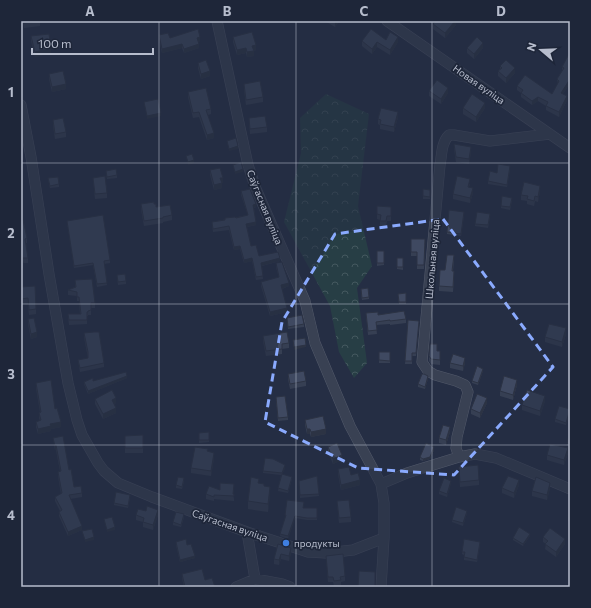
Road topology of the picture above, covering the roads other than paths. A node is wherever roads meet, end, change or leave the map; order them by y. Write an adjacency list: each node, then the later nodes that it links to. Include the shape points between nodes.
1 (217, 21): 7 (street, Саўгасная вуліца, via 248,165 256,189 305,301 315,343 350,426)
2 (388, 21): 4 (street, Новая вуліца)
3 (21, 105): 9 (street, Саўгасная вуліца, via 68,383 82,435 98,463 118,483)
4 (550, 134): 5 (street, Новая вуліца); 6 (street, Школьная вуліца, via 490,141 449,135 443,144 422,362 434,376 461,383 468,392 457,437 456,448)
5 (570, 148)
6 (459, 457): 7 (street); 8 (street, via 475,454 496,458)
7 (381, 484): 10 (street, Саўгасная вуліца)
8 (570, 489)
9 (247, 532): 10 (street, Саўгасная вуліца, via 308,552 326,553 353,550); 11 (street)
10 (384, 538): 14 (street)
11 (255, 579): 12 (street); 13 (street)
12 (236, 587)
13 (290, 587)
14 (381, 587)

